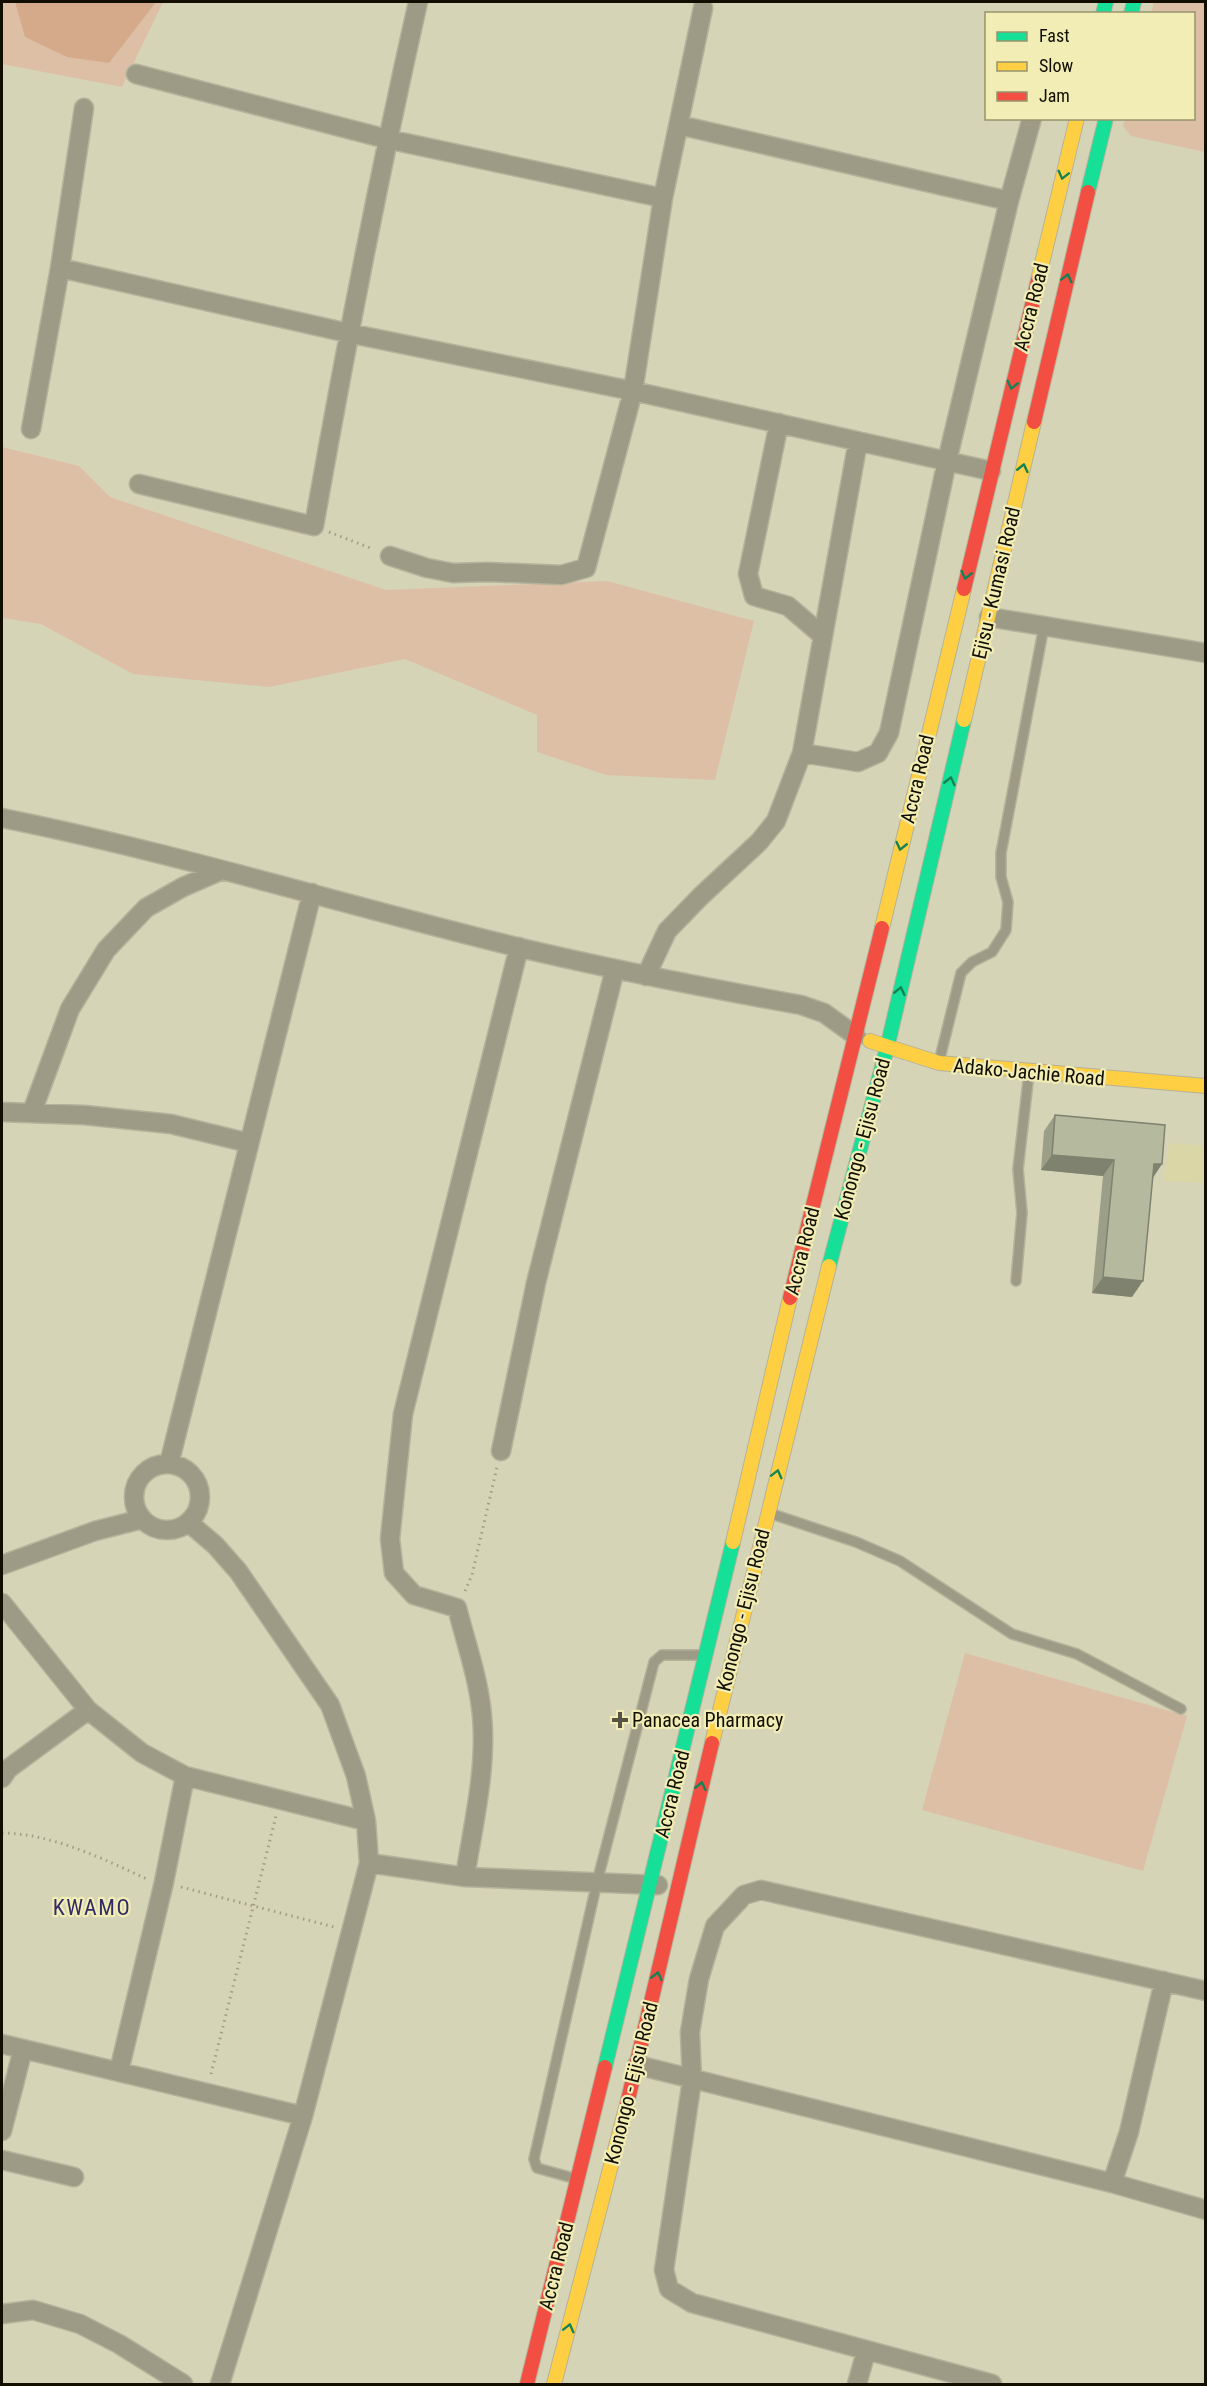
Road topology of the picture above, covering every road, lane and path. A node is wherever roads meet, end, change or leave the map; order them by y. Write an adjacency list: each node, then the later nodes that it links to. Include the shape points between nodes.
1 (418, 2): 9 (street)
2 (703, 8): 8 (street)
3 (136, 74): 9 (street)
4 (84, 108): 12 (street)
5 (1031, 120): 11 (street)
6 (1077, 120): 19 (main road, Accra Road, one-way to 19)
7 (1106, 120): 23 (main road, Ejisu - Kumasi Road, one-way to 7)
8 (679, 125): 10 (street); 11 (street)
9 (387, 138): 10 (street); 13 (street)
10 (663, 198): 14 (street)
11 (1009, 201): 18 (street)
12 (60, 268): 13 (street); 16 (street)
13 (348, 333): 14 (street); 21 (street)
14 (633, 391): 15 (street); 22 (street, via 586,568 561,575 453,573)
15 (779, 423): 17 (street); 25 (street, via 748,574 754,597 788,606)
16 (31, 429)
17 (858, 441): 18 (street); 25 (street)
18 (947, 460): 19 (street); 27 (street, via 889,733 878,753 858,762)
19 (991, 471): 34 (main road, Accra Road, one-way to 34)
20 (139, 484): 21 (street)
21 (314, 526): 22 (path)
22 (390, 556)
23 (989, 617): 24 (street); 35 (main road, Ejisu - Kumasi Road, one-way to 23)
24 (1044, 626): 26 (street); 36 (lane, via 1001,853 1001,877 1008,902 1006,930 992,952 961,973)
25 (823, 636): 27 (street)
26 (1206, 653)
27 (802, 753): 33 (street, via 776,821 668,931)
28 (2, 818): 29 (street)
29 (222, 870): 30 (street); 40 (street, via 146,908 106,950 70,1009)
30 (312, 892): 31 (street); 41 (street)
31 (519, 947): 32 (street); 50 (street, via 403,1413 390,1539 394,1573 414,1595)
32 (615, 969): 33 (street); 43 (street, via 536,1283)
33 (646, 976): 34 (street, via 801,1005 824,1013)
34 (856, 1036): 35 (main road, Adako-Jachie Road); 51 (main road, Accra Road)
35 (887, 1048): 36 (main road, Adako-Jachie Road); 45 (main road, Konongo - Ejisu Road, one-way to 35)
36 (939, 1063): 37 (main road, Adako-Jachie Road)
37 (1029, 1071): 38 (main road, Adako-Jachie Road); 42 (lane, via 1018,1170 1022,1213)
38 (1206, 1086)
39 (2, 1112): 40 (street)
40 (32, 1112): 41 (street, via 171,1124)
41 (249, 1143): 44 (street)
42 (1016, 1281)
43 (501, 1451): 50 (path, via 472,1575)
44 (169, 1464): 46 (street, via 145,1472 137,1483 135,1508); 47 (street, via 192,1475 198,1487 200,1499)
45 (767, 1512): 52 (lane, via 900,1561 1012,1634 1077,1654); 64 (main road, Konongo - Ejisu Road, one-way to 45)
46 (142, 1519): 47 (street, via 164,1530 177,1529); 48 (street, via 95,1531)
47 (188, 1522): 57 (street, via 238,1571 330,1705 356,1776)
48 (2, 1565)
49 (2, 1603): 53 (street)
50 (457, 1608): 60 (street, via 482,1716 480,1782)
51 (706, 1655): 61 (lane, via 662,1655 654,1662); 63 (main road, Accra Road)
52 (1181, 1709)
53 (88, 1710): 54 (street, via 142,1753); 55 (street, via 8,1769)
54 (185, 1776): 56 (street); 62 (street)
55 (2, 1778)
56 (280, 1800): 57 (street); 65 (path)
57 (366, 1821): 59 (street)
58 (2, 1833): 62 (path, via 68,1845)
59 (369, 1863): 60 (street); 66 (street)
60 (465, 1877): 61 (street)
61 (597, 1882): 63 (street); 79 (lane, via 534,2159 537,2168)
62 (163, 1884): 65 (path); 72 (street)
63 (649, 1884): 64 (street); 79 (main road, Accra Road)
64 (678, 1886): 71 (main road, Konongo - Ejisu Road, one-way to 64)
65 (252, 1905): 66 (path); 74 (path)
66 (351, 1932): 75 (street)
67 (1164, 1981): 68 (street); 73 (street, via 761,1890 744,1894 715,1926 699,1979 690,2032); 80 (street, via 1129,2132)
68 (1206, 1991)
69 (2, 2044): 70 (street)
70 (23, 2049): 72 (street); 76 (street)
71 (637, 2065): 73 (street); 87 (main road, Konongo - Ejisu Road, one-way to 71)
72 (119, 2071): 74 (street)
73 (692, 2080): 80 (street); 83 (street, via 664,2270 669,2289 692,2303)
74 (206, 2092): 75 (street)
75 (303, 2116): 85 (street)
76 (2, 2131)
77 (2, 2160): 78 (street)
78 (74, 2178)
79 (577, 2179): 86 (main road, Accra Road)
80 (1112, 2183): 81 (street)
81 (1206, 2210)
82 (2, 2314): 84 (street, via 33,2310 80,2324)
83 (866, 2352): 88 (street); 89 (street)
84 (183, 2385)
85 (220, 2385)
86 (527, 2385)
87 (555, 2385)
88 (857, 2385)
89 (992, 2385)

